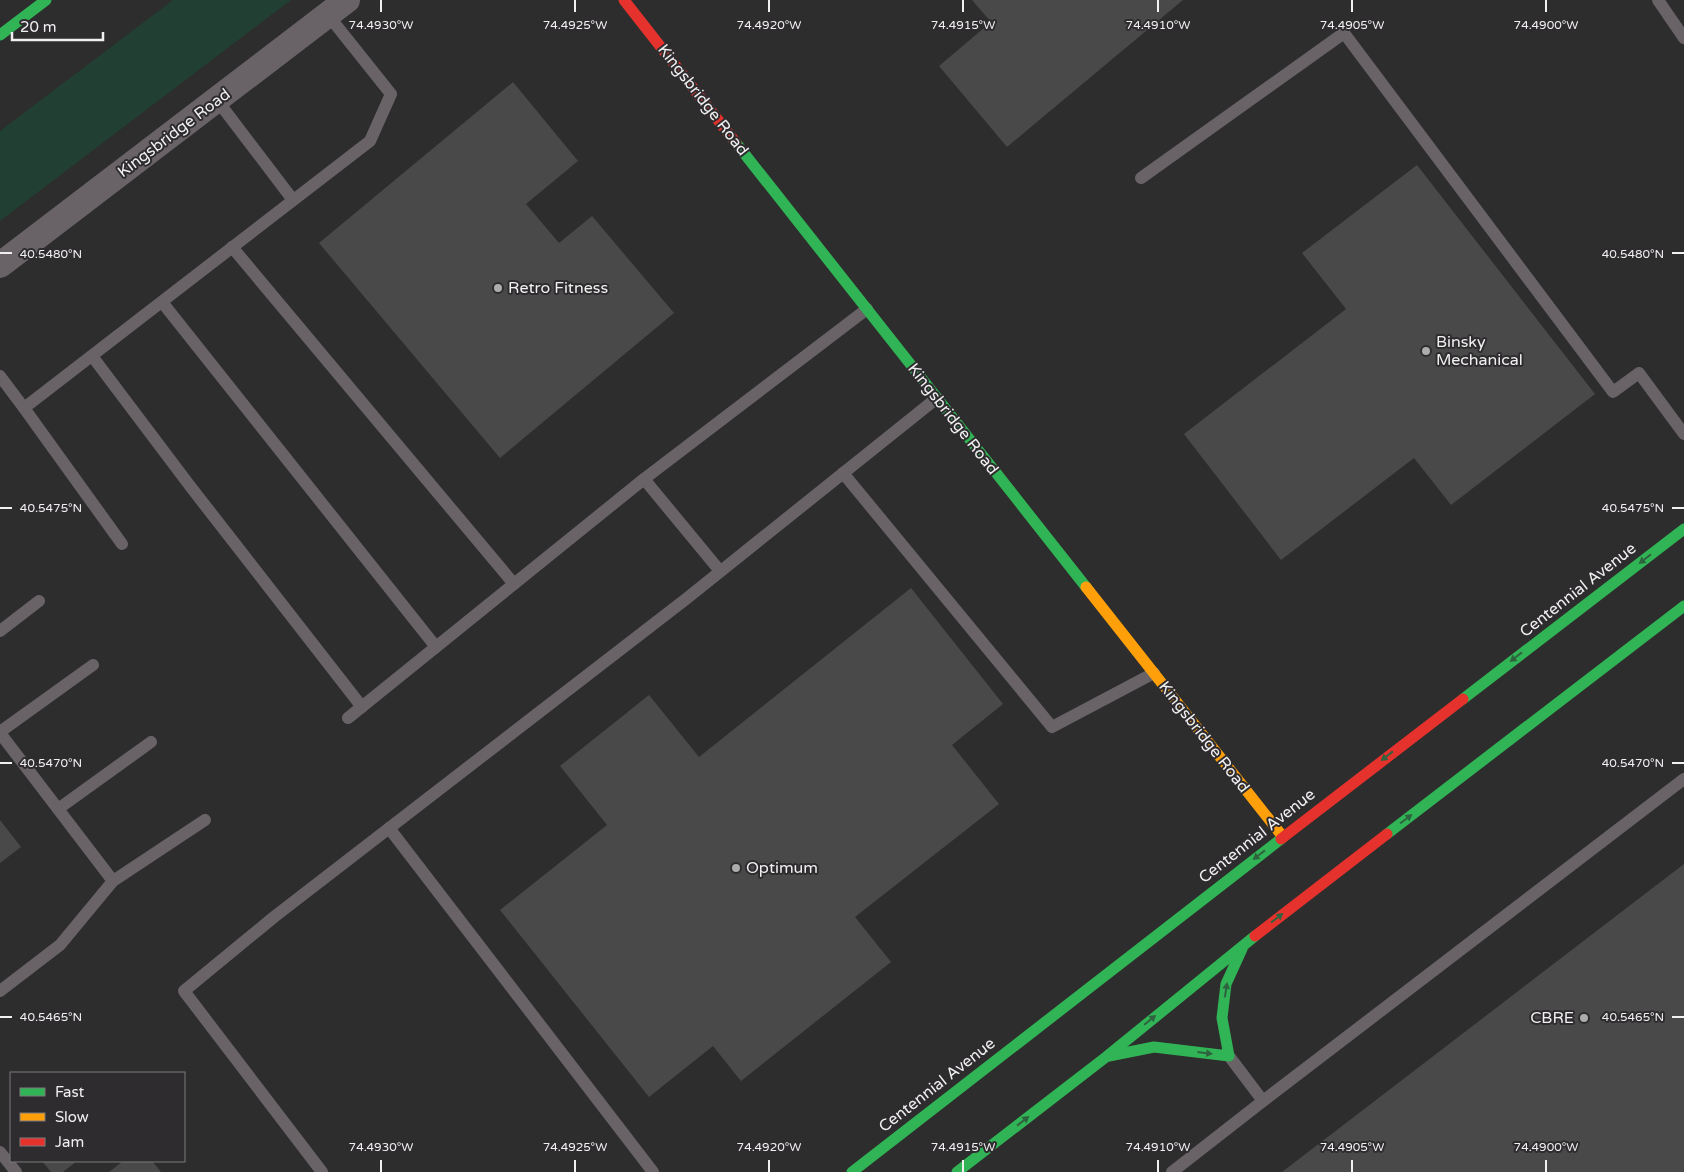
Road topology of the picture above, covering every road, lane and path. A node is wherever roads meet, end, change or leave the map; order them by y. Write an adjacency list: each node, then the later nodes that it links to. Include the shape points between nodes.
1 (46, 0): 5 (main road)
2 (624, 0): 13 (main road, Kingsbridge Road)
3 (1658, 0): 6 (lane)
4 (338, 7): 7 (street, Kingsbridge Road); 9 (lane, via 390,94 370,141)
5 (0, 35)
6 (1684, 38)
7 (216, 100): 9 (lane); 11 (street, Kingsbridge Road)
8 (1141, 178): 18 (lane, via 1344,33 1613,392 1639,373)
9 (293, 200): 10 (lane)
10 (232, 247): 12 (lane); 24 (lane)
11 (0, 265)
12 (162, 302): 14 (lane); 28 (lane)
13 (867, 310): 16 (main road, Kingsbridge Road); 20 (lane)
14 (92, 356): 17 (lane); 31 (lane)
15 (0, 376): 17 (lane)
16 (937, 398): 19 (lane); 30 (main road, Kingsbridge Road)
17 (24, 408): 22 (lane)
18 (1684, 434)
19 (843, 473): 23 (lane); 30 (lane, via 1052,727)
20 (644, 480): 23 (lane); 24 (lane)
21 (1684, 529): 39 (main road, Centennial Avenue, one-way to 39)
22 (122, 544)
23 (720, 571): 38 (lane)
24 (514, 584): 28 (lane)
25 (39, 601): 27 (lane)
26 (1684, 606): 41 (main road, one-way to 26)
27 (0, 631)
28 (436, 647): 31 (lane)
29 (93, 665): 33 (lane)
30 (1154, 673): 39 (main road, Kingsbridge Road)
31 (362, 707): 32 (lane)
32 (348, 718)
33 (0, 732): 36 (lane)
34 (151, 742): 36 (lane)
35 (1684, 778): 45 (lane)
36 (58, 809): 40 (lane)
37 (205, 820): 40 (lane)
38 (389, 828): 48 (lane, via 184,991); 49 (lane)
39 (1283, 837): 50 (main road, Centennial Avenue, one-way to 50)
40 (113, 881): 42 (lane, via 60,945)
41 (1245, 943): 43 (main road, one-way to 41, via 1222,1018 1226,984); 44 (main road, one-way to 41)
42 (0, 990)
43 (1229, 1056): 44 (main road, one-way to 43, via 1154,1047); 45 (lane)
44 (1106, 1057): 51 (main road, one-way to 44)
45 (1263, 1101): 52 (lane)
46 (0, 1152): 47 (lane)
47 (16, 1172)
48 (322, 1172)
49 (654, 1172)
50 (852, 1172)
51 (957, 1172)
52 (1172, 1172)

